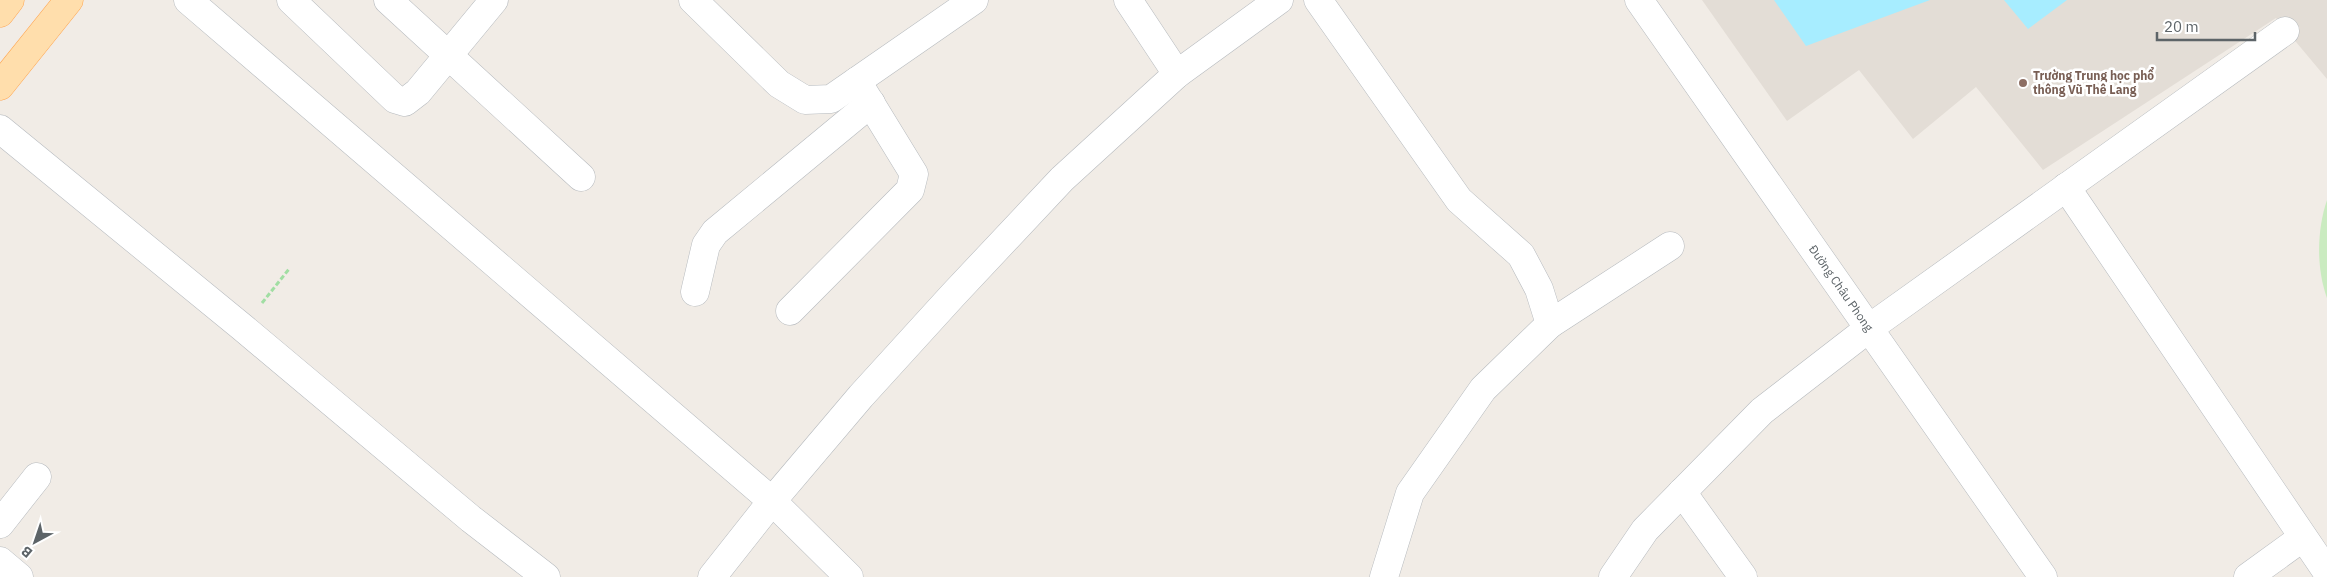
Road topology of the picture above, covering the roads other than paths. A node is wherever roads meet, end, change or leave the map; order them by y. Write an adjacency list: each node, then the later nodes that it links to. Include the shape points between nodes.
1 (10, 0): 13 (main road)
2 (69, 0): 17 (main road)
3 (188, 0): 29 (street)
4 (291, 0): 15 (street, via 396,99 405,102 418,92)
5 (388, 0): 15 (street)
6 (494, 0): 15 (street)
7 (974, 0): 18 (street)
8 (1128, 0): 16 (street)
9 (1279, 0): 16 (street)
10 (1318, 0): 25 (street, via 1459,200 1521,255 1539,289)
11 (1639, 0): 26 (street, Đường Châu Phong)
12 (701, 2): 18 (street, via 779,84 805,100 831,99)
13 (0, 13)
14 (2285, 31): 21 (street)
15 (448, 56): 20 (street)
16 (1177, 74): 29 (street, via 1062,179 1005,238 861,396)
17 (0, 86)
18 (864, 92): 23 (street, via 716,232 706,245); 24 (street, via 914,174 910,190)
19 (0, 128): 35 (street, via 471,519)
20 (581, 177)
21 (2066, 188): 26 (street); 31 (street)
22 (1670, 246): 25 (street)
23 (695, 292)
24 (790, 311)
25 (1550, 324): 38 (street, via 1483,389 1410,493)
26 (1868, 329): 28 (street, via 1762,411); 41 (street, Đường Châu Phong)
27 (37, 477): 30 (street)
28 (1682, 492): 39 (street, via 1645,530); 40 (street)
29 (772, 501): 36 (street); 37 (street)
30 (0, 524)
31 (2302, 538): 33 (street); 42 (street)
32 (0, 562): 34 (street)
33 (2327, 572)
34 (19, 577)
35 (546, 577)
36 (712, 577)
37 (849, 577)
38 (1384, 577)
39 (1613, 577)
40 (1743, 577)
41 (2043, 577)
42 (2248, 577)

